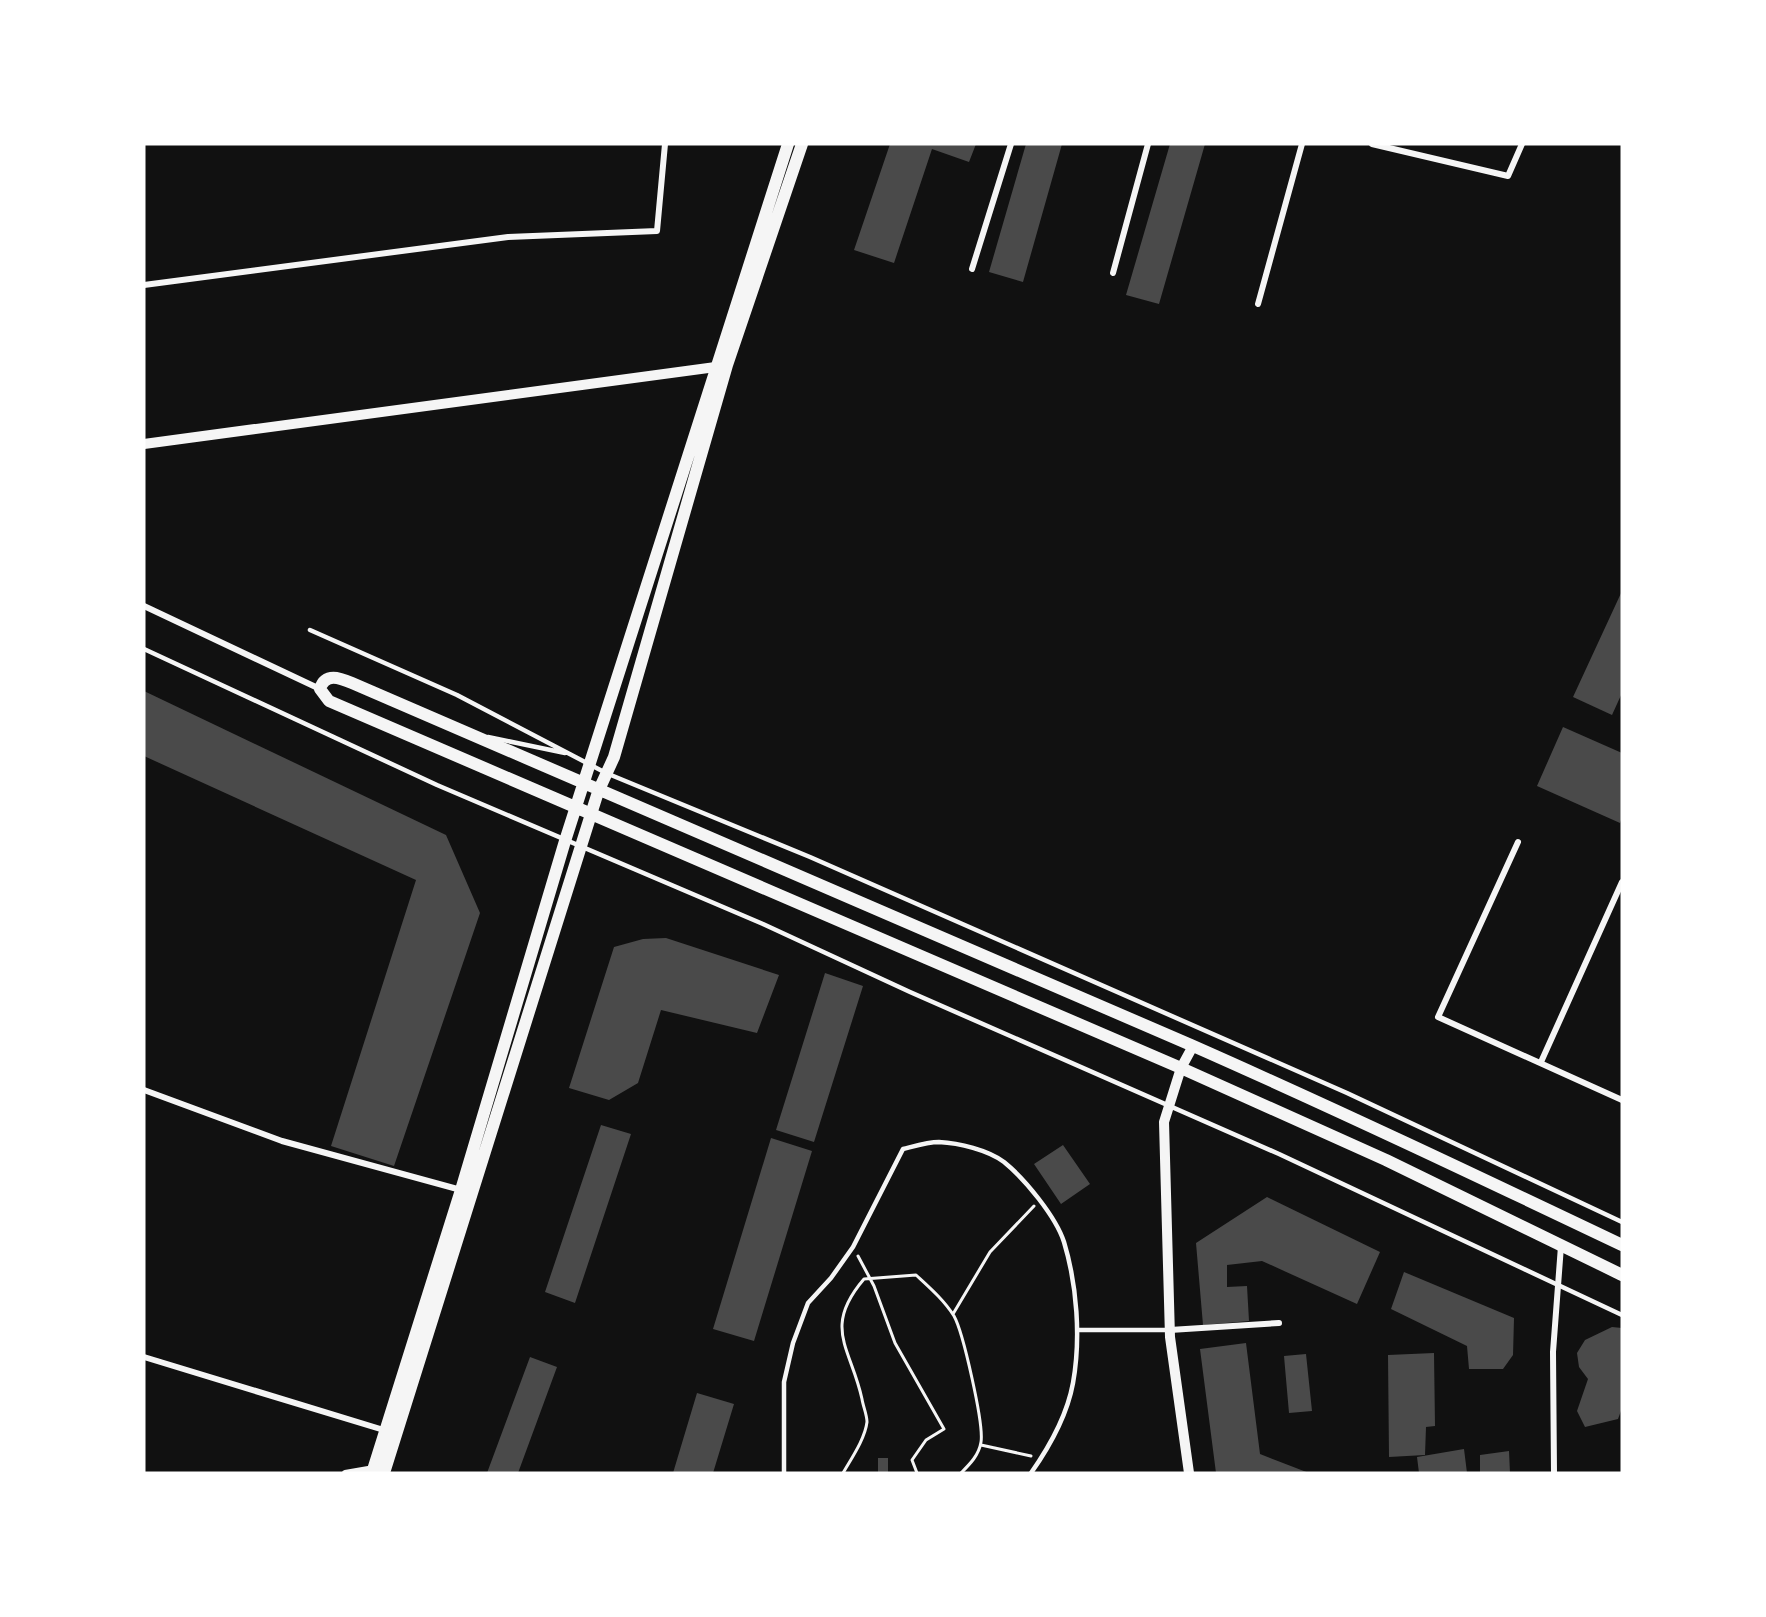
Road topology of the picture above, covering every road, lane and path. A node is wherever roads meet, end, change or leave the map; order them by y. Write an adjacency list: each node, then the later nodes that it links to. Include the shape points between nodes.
1 (665, 144): 11 (street, via 657,231 508,237)
2 (788, 144): 13 (main road)
3 (802, 144): 13 (main road)
4 (1011, 144): 9 (street)
5 (1148, 144): 10 (street)
6 (1302, 144): 12 (street)
7 (1372, 144): 8 (street, via 1508,176)
8 (1522, 144)
9 (972, 269)
10 (1113, 273)
11 (144, 285)
12 (1258, 304)
13 (721, 366): 14 (street); 21 (main road); 22 (main road, via 614,757)
14 (144, 444)
15 (144, 606): 18 (street)
16 (310, 630): 20 (lane, via 457,695)
17 (144, 649): 27 (lane)
18 (320, 688): 19 (main road, via 328,678 337,677); 25 (main road, via 329,701)
19 (462, 732): 20 (lane); 23 (main road)
20 (571, 755): 21 (lane)
21 (591, 765): 22 (lane); 23 (main road)
22 (606, 773): 24 (main road); 39 (lane, via 810,857 1347,1093)
23 (584, 785): 24 (main road); 25 (main road)
24 (598, 792): 26 (main road); 31 (main road)
25 (577, 806): 26 (main road); 27 (main road)
26 (592, 813): 29 (main road); 33 (main road)
27 (565, 841): 29 (lane); 37 (main road)
28 (1518, 842): 32 (street, via 1438,1017)
29 (580, 847): 36 (lane, via 763,924); 52 (main road)
30 (1622, 882): 32 (street)
31 (1193, 1046): 33 (street); 41 (main road)
32 (1540, 1062): 35 (street)
33 (1181, 1068): 36 (street); 40 (main road, via 1386,1160)
34 (144, 1090): 37 (street, via 282,1141)
35 (1622, 1100)
36 (1169, 1106): 45 (lane); 50 (street, via 1164,1122)
37 (461, 1190): 52 (main road)
38 (1040, 1200): 42 (lane, via 1003,1161 963,1145 937,1142 903,1149); 46 (path, via 990,1252); 49 (lane, via 1064,1240)
39 (1622, 1222)
40 (1561, 1245): 43 (main road); 45 (street)
41 (1622, 1245)
42 (853, 1247): 44 (path); 57 (lane, via 808,1303 793,1343 784,1382)
43 (1622, 1275)
44 (870, 1279): 46 (path, via 916,1275); 58 (path, via 864,1279 849,1297 841,1322 847,1358 867,1422); 59 (path, via 896,1343 944,1429 926,1440 912,1460)
45 (1557, 1286): 47 (lane); 63 (street)
46 (953, 1314): 53 (path, via 982,1425)
47 (1622, 1315)
48 (1279, 1323): 50 (street)
49 (1077, 1330): 50 (lane); 54 (lane, via 1073,1383 1064,1418)
50 (1170, 1330): 62 (street)
51 (144, 1357): 52 (street)
52 (391, 1432): 55 (main road)
53 (981, 1445): 54 (path); 60 (path, via 973,1462)
54 (1041, 1459): 61 (lane)
55 (379, 1470): 56 (street)
56 (345, 1473)
57 (784, 1473)
58 (843, 1473)
59 (917, 1473)
60 (961, 1473)
61 (1031, 1473)
62 (1189, 1473)
63 (1554, 1473)

